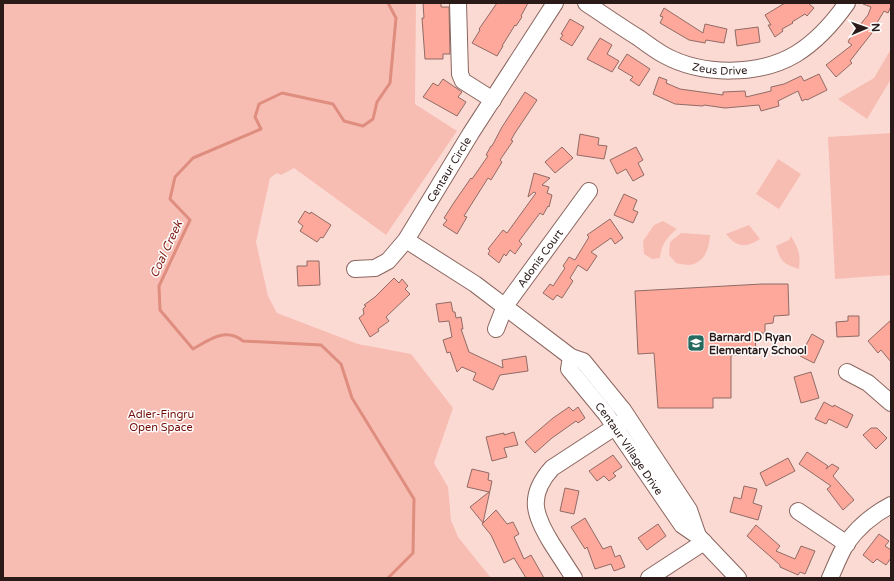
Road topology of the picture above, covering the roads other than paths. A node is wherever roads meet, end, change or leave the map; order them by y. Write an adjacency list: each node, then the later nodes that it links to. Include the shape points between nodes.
1 (458, 3): 5 (street, via 460,74 463,81)
2 (555, 3): 5 (street, Centaur Circle)
3 (586, 3): 4 (street, Zeus Drive, via 664,55 685,64 712,70 739,70 766,66 795,54 818,38 837,18)
4 (846, 3)
5 (493, 100): 7 (street, Centaur Circle)
6 (589, 191): 9 (street, Adonis Court)
7 (406, 240): 8 (street, Centaur Circle, via 388,261 374,268); 9 (street, Centaur Village Drive)
8 (355, 269)
9 (505, 306): 10 (street, Adonis Court); 11 (street, Centaur Village Drive)
10 (496, 329)
11 (570, 357): 14 (street, Centaur Village Drive, via 583,360); 15 (street, Centaur Village Drive, via 569,369 601,406)
12 (847, 372): 13 (street, via 868,383)
13 (891, 403)
14 (628, 418): 15 (street); 18 (street, Centaur Village Drive, via 689,510)
15 (615, 427): 18 (street, Centaur Village Drive, via 682,525); 20 (street, via 552,468 538,488 536,513 543,529)
16 (891, 505): 19 (street, via 862,526)
17 (798, 511): 19 (street)
18 (701, 539): 21 (street); 22 (street, Centaur Village Drive)
19 (846, 544): 23 (street)
20 (574, 578)
21 (649, 578)
22 (738, 578)
23 (830, 578)

